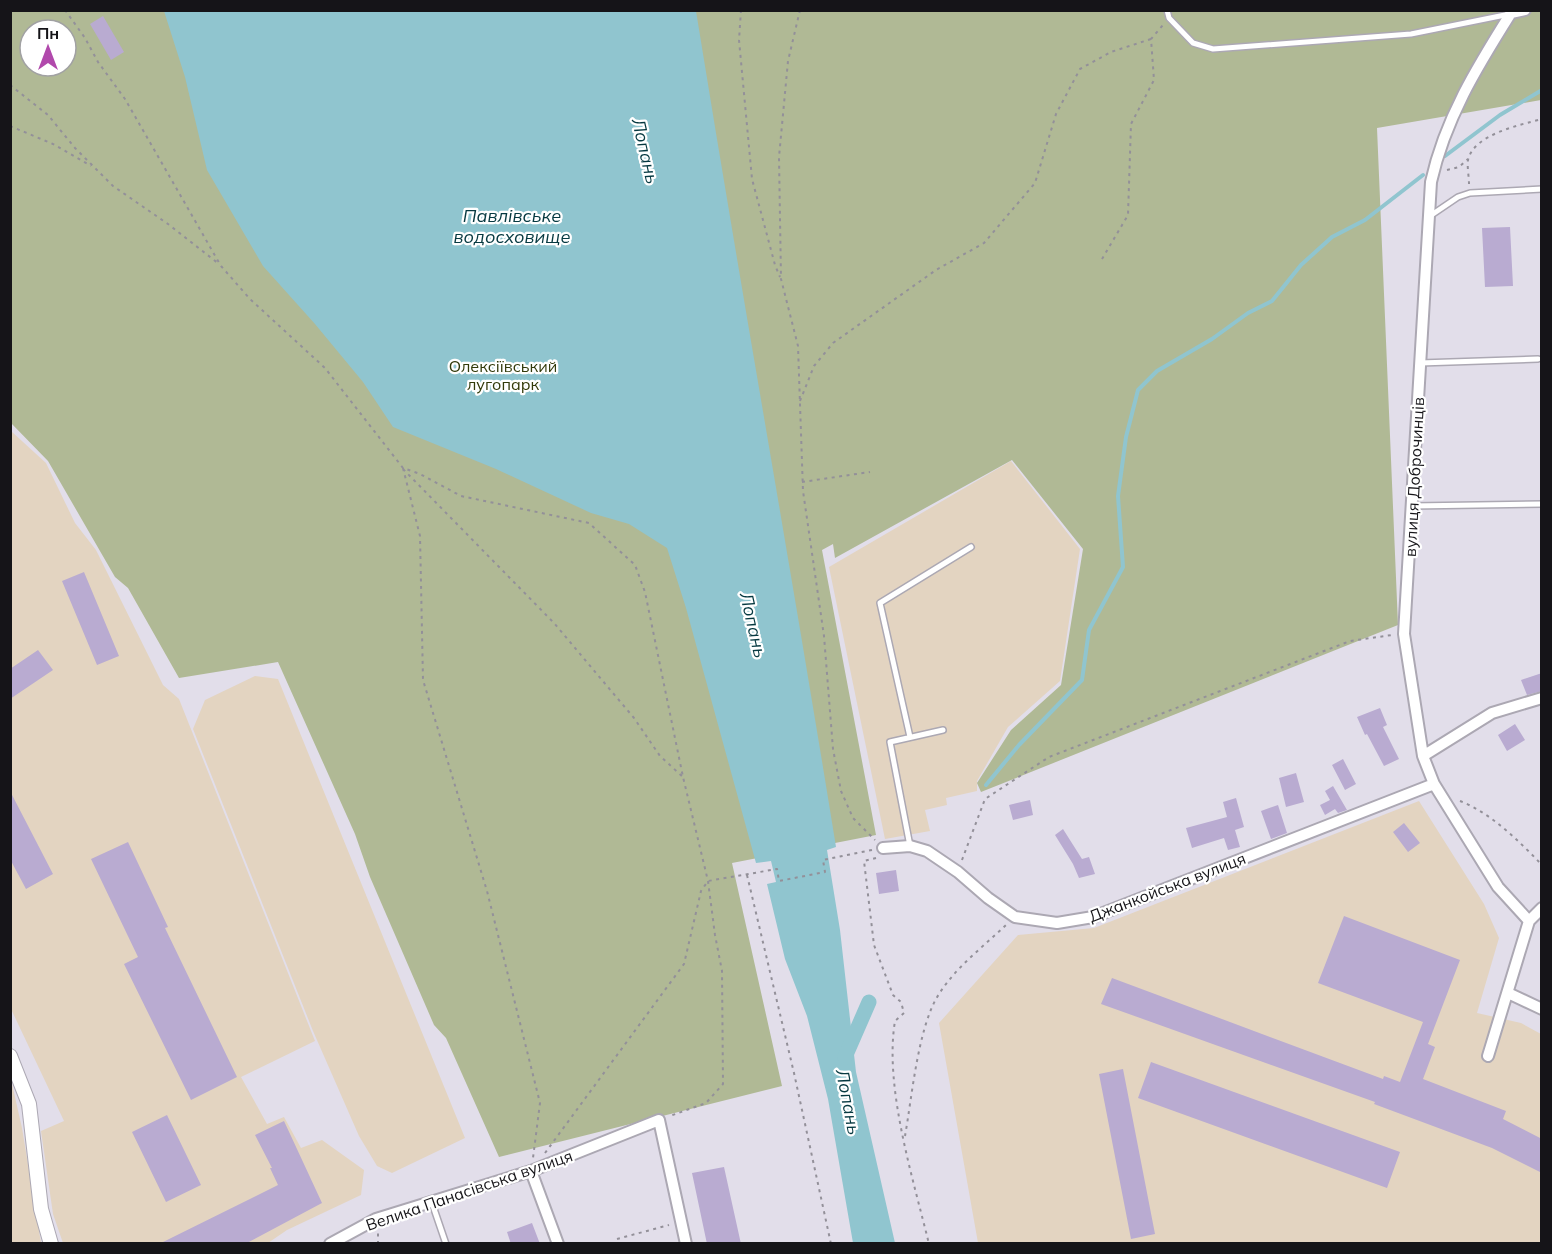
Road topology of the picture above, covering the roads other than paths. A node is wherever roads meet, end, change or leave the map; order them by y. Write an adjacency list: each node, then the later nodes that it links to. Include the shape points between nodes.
1 (1167, 10): 3 (lane, via 1169,18 1193,43 1213,49 1411,34)
2 (1525, 10): 3 (street)
3 (1511, 14): 5 (street, вулиця Доброчинців, via 1451,117 1431,182)
4 (1542, 189): 5 (lane, via 1470,193)
5 (1429, 218): 7 (street, вулиця Доброчинців)
6 (1538, 359): 7 (lane)
7 (1420, 363): 9 (street, вулиця Доброчинців)
8 (1542, 504): 9 (lane)
9 (1412, 507): 14 (street, вулиця Доброчинців, via 1404,634)
10 (971, 547): 13 (lane, via 880,603)
11 (1542, 698): 14 (street, via 1492,713)
12 (943, 730): 13 (lane)
13 (910, 738): 16 (lane, via 890,742)
14 (1424, 756): 15 (street, вулиця Доброчинців)
15 (1434, 784): 16 (street, Джанкойська вулиця, via 1093,917 1057,923 1015,917 927,851); 19 (street, вулиця Доброчинців, via 1498,887)
16 (910, 846): 17 (street)
17 (884, 848)
18 (1542, 908): 19 (street)
19 (1529, 921): 20 (street)
20 (1508, 993): 21 (street); 23 (street)
21 (1542, 1009)
22 (10, 1056): 26 (street, via 29,1104 41,1209)
23 (1488, 1056)
24 (531, 1171): 25 (street, Велика Панасівська вулиця); 29 (street); 30 (street, Велика Панасівська вулиця, via 659,1120)
25 (432, 1202): 27 (street, Велика Панасівська вулиця, via 376,1219); 28 (lane)
26 (51, 1244)
27 (330, 1244)
28 (446, 1244)
29 (558, 1244)
30 (686, 1244)

